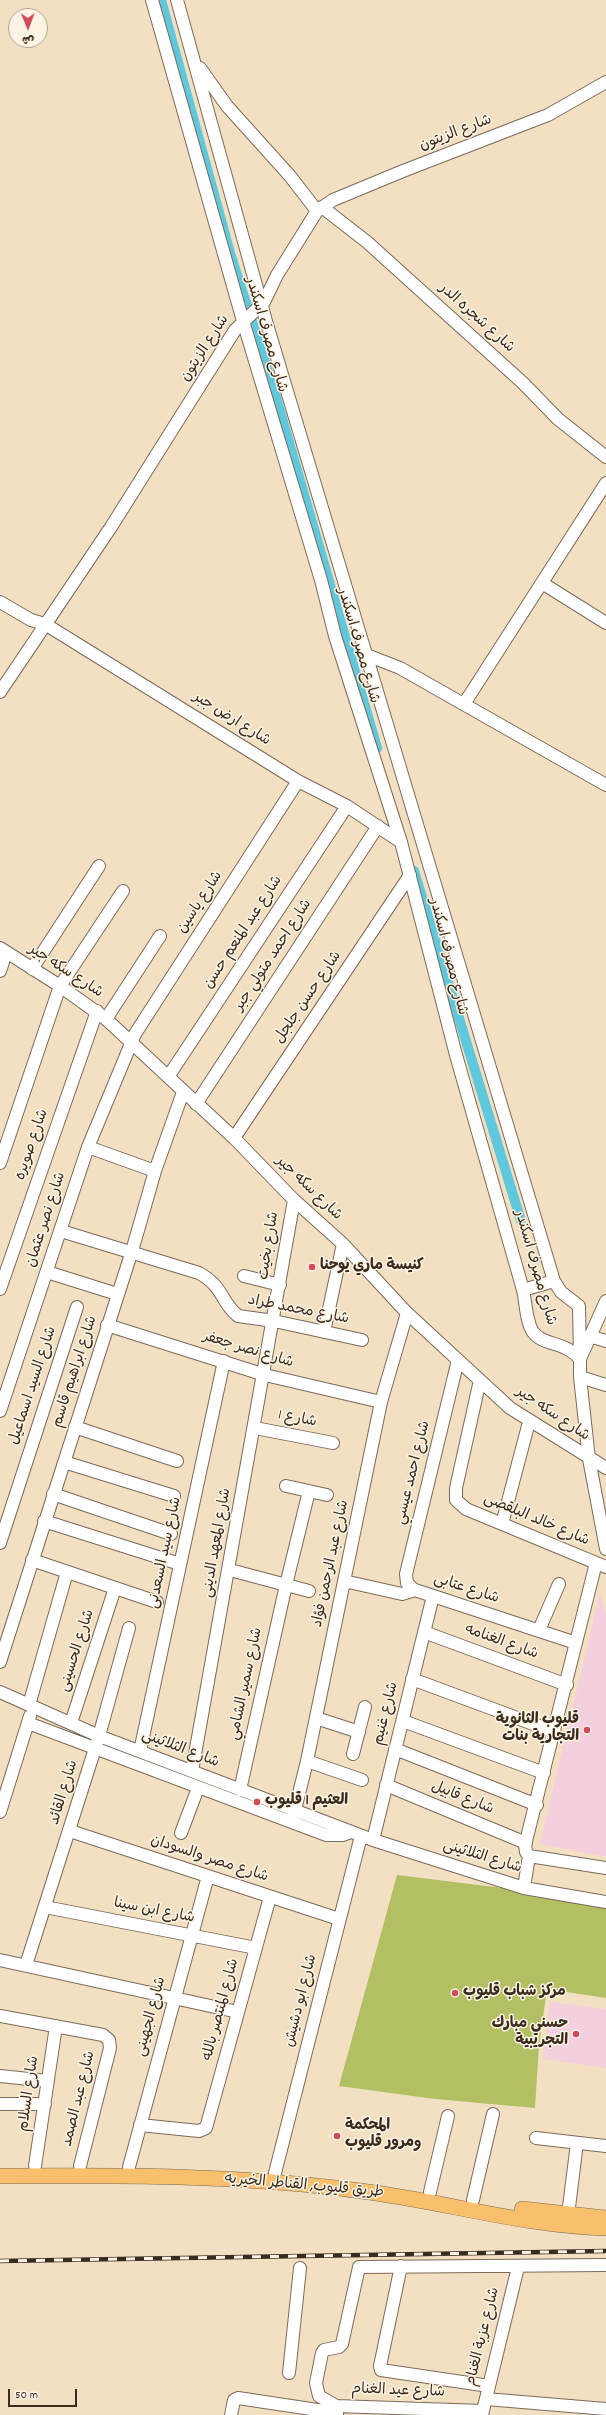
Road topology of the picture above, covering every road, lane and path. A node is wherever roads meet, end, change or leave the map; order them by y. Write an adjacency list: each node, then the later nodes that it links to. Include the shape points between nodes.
1 (152, 0): 7 (street, شارع مصرف اسكندر)
2 (177, 0): 3 (street, شارع مصرف اسكندر)
3 (194, 61): 5 (street, شارع شجره الدر, via 227,106); 6 (street, شارع مصرف اسكندر)
4 (606, 82): 5 (street, شارع الزيتون, via 548,115 403,171)
5 (319, 209): 6 (street, شارع الزيتون, via 277,275); 8 (street, شارع شجره الدر, via 367,242 523,383 558,419)
6 (261, 306): 7 (street, شارع الزيتون); 15 (street, شارع مصرف اسكندر)
7 (243, 321): 14 (street, شارع الزيتون, via 111,527); 22 (street, شارع مصرف اسكندر, via 319,573 335,636)
8 (606, 457)
9 (606, 483): 11 (street)
10 (606, 497): 11 (street)
11 (545, 585): 13 (street); 17 (street)
12 (0, 602): 14 (street, شارع ارض جبر, via 31,620)
13 (606, 623)
14 (45, 624): 16 (street, شارع الزيتون); 18 (street, شارع ارض جبر)
15 (364, 654): 17 (street, via 400,668); 46 (street, شارع مصرف اسكندر)
16 (0, 692)
17 (467, 706): 19 (street)
18 (298, 781): 20 (street, شارع ارض جبر); 32 (street, شارع ياسين, via 135,1034)
19 (606, 786)
20 (347, 806): 21 (street, شارع ارض جبر); 33 (street, شارع عبد المنعم حسن)
21 (378, 826): 22 (street, شارع ارض جبر); 35 (street, شارع احمد متولي جبر)
22 (401, 842): 24 (street, شارع مصرف اسكندر)
23 (99, 866): 28 (street)
24 (410, 875): 36 (street, شارع حسن جلجل); 49 (street, شارع مصرف اسكندر, via 456,1056)
25 (123, 891): 30 (street)
26 (160, 936): 31 (street, شارع صويره)
27 (3, 951): 28 (street, شارع سكه جير); 29 (street)
28 (32, 969): 30 (street, شارع سكه جير)
29 (0, 971)
30 (60, 986): 31 (street, شارع سكه جير); 38 (street)
31 (101, 1015): 32 (street, شارع سكه جير); 48 (street, شارع صويره)
32 (132, 1043): 33 (street, شارع سكه جير); 37 (street, شارع نصر عثمان, via 115,1078)
33 (168, 1077): 34 (street, شارع سكه جير)
34 (183, 1092): 35 (street, شارع سكه جير); 39 (street, شارع ابراهيم قاسم)
35 (196, 1104): 36 (street, شارع سكه جير)
36 (234, 1138): 40 (street, شارع سكه جير)
37 (88, 1147): 39 (street); 41 (street, شارع نصر عثمان)
38 (0, 1163)
39 (155, 1170): 43 (street, شارع ابراهيم قاسم)
40 (294, 1200): 42 (street, شارع سكه جير); 47 (street, شارع بخيت)
41 (61, 1231): 43 (street, شارع محمد طراد); 44 (street, شارع نصر عثمان)
42 (343, 1244): 53 (street, شارع سكه جير); 56 (street)
43 (132, 1251): 50 (street, شارع ابراهيم قاسم); 54 (street, شارع محمد طراد, via 210,1279 238,1316)
44 (47, 1272): 50 (street); 68 (street, شارع نصر عثمان)
45 (244, 1276): 47 (street)
46 (554, 1281): 49 (street); 60 (street, شارع مصرف اسكندر, via 561,1292 579,1306)
47 (280, 1285): 54 (street, شارع بخيت)
48 (0, 1289)
49 (523, 1290): 60 (street, شارع مصرف اسكندر, via 530,1324 538,1337 565,1346)
50 (117, 1294): 55 (street, شارع ابراهيم قاسم)
51 (606, 1301): 57 (street)
52 (77, 1307): 85 (street, شارع السيد اسماعيل)
53 (407, 1313): 61 (street, شارع سكه جير); 67 (street, شارع عبد الرحمن فؤاد)
54 (274, 1321): 56 (street, شارع محمد طراد); 63 (street, شارع المعهد الدينى)
55 (107, 1325): 62 (street, شارع نصر جعفر); 70 (street, شارع ابراهيم قاسم)
56 (324, 1332): 58 (street, شارع محمد طراد)
57 (589, 1336): 59 (street); 60 (street)
58 (362, 1340)
59 (606, 1341)
60 (580, 1359): 64 (street)
61 (458, 1360): 65 (street, شارع سكه جير); 96 (street, شارع احمد عيسي, via 406,1574 406,1583)
62 (224, 1361): 63 (street, شارع نصر جعفر); 88 (street, شارع سيد السعدنى)
63 (265, 1375): 67 (street, شارع نصر جعفر); 71 (street, شارع المعهد الدينى)
64 (580, 1376): 66 (street); 73 (street)
65 (480, 1380): 69 (street, شارع سكه جير); 83 (street, شارع خالد البلقصى, via 456,1488 456,1500 466,1509)
66 (606, 1385)
67 (382, 1402): 92 (street, شارع عبد الرحمن فؤاد)
68 (0, 1410)
69 (529, 1422): 73 (street, شارع سكه جير); 83 (street)
70 (75, 1427): 74 (street); 75 (street, شارع ابراهيم قاسم)
71 (255, 1428): 72 (street, شارع 1); 90 (street, شارع المعهد الدينى)
72 (333, 1444)
73 (589, 1458): 76 (street, شارع سكه جير); 86 (street)
74 (177, 1461)
75 (64, 1462): 79 (street, شارع ابراهيم قاسم); 81 (street)
76 (606, 1468)
77 (286, 1486): 78 (street)
78 (309, 1491): 80 (street); 94 (street, شارع سمير الشامي)
79 (53, 1494): 82 (street, شارع ابراهيم قاسم); 84 (street)
80 (327, 1495)
81 (174, 1496)
82 (44, 1521): 87 (street, شارع ابراهيم قاسم); 88 (street)
83 (502, 1524): 89 (street, شارع خالد البلقصى)
84 (171, 1534)
85 (0, 1543)
86 (606, 1549)
87 (32, 1560): 91 (street); 104 (street, شارع ابراهيم قاسم)
88 (180, 1564): 119 (street, شارع سيد السعدنى)
89 (601, 1565): 103 (street)
90 (230, 1570): 94 (street); 122 (street, شارع المعهد الدينى)
91 (68, 1572): 95 (street); 108 (street)
92 (344, 1581): 96 (street, شارع عتابى, via 402,1594); 110 (street, شارع عبد الرحمن فؤاد)
93 (559, 1584): 101 (street)
94 (286, 1585): 97 (street); 127 (street, شارع سمير الشامي)
95 (115, 1588): 99 (street); 113 (street, شارع الحسينى)
96 (414, 1590): 98 (street, شارع عتابى)
97 (309, 1591)
98 (433, 1596): 101 (street, شارع عتابى); 102 (street, شارع غنيم)
99 (157, 1602)
100 (129, 1628): 116 (street, شارع القائد)
101 (539, 1630): 103 (street, شارع عتابى)
102 (424, 1632): 105 (street, شارع غنيم); 106 (street, شارع الغنامه)
103 (576, 1642): 106 (street)
104 (0, 1662)
105 (412, 1679): 111 (street, شارع غنيم); 115 (street)
106 (567, 1685): 115 (street)
107 (0, 1692): 108 (street, شارع الثلاثينى)
108 (31, 1706): 112 (street); 113 (street, شارع الثلاثينى)
109 (365, 1707): 114 (street)
110 (316, 1718): 114 (street); 121 (street, شارع عبد الرحمن فؤاد)
111 (403, 1721): 117 (street, شارع غنيم); 123 (street)
112 (28, 1723): 118 (street, شارع الثلاثينى); 129 (street)
113 (71, 1724): 116 (street, شارع الثلاثينى)
114 (359, 1732): 120 (street)
115 (555, 1732): 123 (street)
116 (99, 1736): 118 (street, شارع القائد); 119 (street, شارع الثلاثينى)
117 (395, 1748): 125 (street, شارع غنيم); 128 (street)
118 (95, 1749): 126 (street, شارع الثلاثينى); 131 (street, شارع القائد)
119 (140, 1752): 122 (street, شارع الثلاثينى)
120 (353, 1754)
121 (307, 1761): 124 (street); 130 (street, شارع عبد الرحمن فؤاد)
122 (192, 1771): 127 (street, شارع الثلاثينى)
123 (544, 1773): 128 (street)
124 (362, 1780)
125 (386, 1785): 134 (street, شارع غنيم); 135 (street, شارع قابيل)
126 (198, 1788): 130 (street, شارع الثلاثينى); 132 (street)
127 (240, 1790): 130 (street, شارع الثلاثينى)
128 (537, 1805): 135 (street)
129 (0, 1812)
130 (293, 1816): 133 (street, شارع الثلاثينى, via 326,1835)
131 (70, 1831): 138 (street, شارع مصر والسودان); 142 (street, شارع القائد)
132 (181, 1833)
133 (356, 1834): 134 (street, شارع الثلاثينى); 143 (street, شارع ابو دشيش)
134 (373, 1840): 139 (street, شارع الثلاثينى)
135 (526, 1843): 136 (street, via 525,1850)
136 (529, 1856): 137 (street); 139 (street)
137 (606, 1868)
138 (208, 1876): 140 (street, شارع مصر والسودان); 144 (street, شارع الجهينى)
139 (524, 1888): 141 (street, شارع الثلاثينى)
140 (270, 1897): 143 (street, شارع مصر والسودان); 145 (street, شارع المنتصر بالله)
141 (606, 1902)
142 (45, 1907): 144 (street, شارع ابن سينا); 147 (street, شارع القائد)
143 (339, 1919): 166 (street, شارع ابو دشيش)
144 (191, 1936): 145 (street, شارع ابن سينا); 148 (street, شارع الجهينى)
145 (256, 1948): 149 (street, شارع المنتصر بالله)
146 (0, 1960): 147 (street)
147 (26, 1966): 148 (street)
148 (174, 1998): 149 (street); 158 (street, شارع الجهينى)
149 (238, 2012): 158 (street, شارع المنتصر بالله, via 208,2124 204,2130)
150 (0, 2016): 151 (street)
151 (56, 2026): 153 (street, شارع السلام); 164 (street, شارع عبد الصمد, via 103,2035 109,2040 110,2048)
152 (0, 2076): 153 (street)
153 (48, 2081): 155 (street, شارع السلام)
154 (0, 2104): 155 (street)
155 (45, 2104): 163 (street, شارع السلام)
156 (493, 2114): 169 (street)
157 (448, 2116): 168 (street)
158 (140, 2125): 165 (street, شارع الجهينى)
159 (536, 2138): 160 (street)
160 (577, 2143): 161 (street); 170 (street)
161 (606, 2146)
162 (0, 2166): 163 (main road, طريق قليوب, القناطر الخيريه)
163 (35, 2166): 164 (main road, طريق قليوب, القناطر الخيريه)
164 (80, 2166): 165 (main road, طريق قليوب, القناطر الخيريه)
165 (129, 2167): 166 (main road, طريق قليوب, القناطر الخيريه)
166 (275, 2174): 168 (main road, طريق قليوب, القناطر الخيريه, via 365,2182)
167 (0, 2176): 172 (main road, طريق قليوب, القناطر الخيريه, via 208,2179 302,2184 393,2196 554,2225)
168 (430, 2192): 169 (main road, طريق قليوب, القناطر الخيريه)
169 (472, 2200): 170 (main road, طريق قليوب, القناطر الخيريه)
170 (568, 2215): 171 (main road, طريق قليوب, القناطر الخيريه)
171 (606, 2218)
172 (606, 2228)
173 (606, 2265): 175 (street)
174 (401, 2266): 175 (street); 178 (street, via 380,2366 382,2371); 181 (street, via 359,2267 342,2344 339,2347 327,2348 322,2353 316,2383 320,2396)
175 (518, 2267): 178 (street, شارع عزبة الغنام)
176 (300, 2268): 177 (street)
177 (289, 2373)
178 (489, 2386): 179 (street, شارع عزبة الغنام)
179 (484, 2408): 180 (street, شارع عيد الغنام); 181 (street, شارع عيد الغنام)
180 (606, 2409)
181 (337, 2411): 182 (street, شارع عيد الغنام, via 240,2398 234,2400)
182 (230, 2415)

